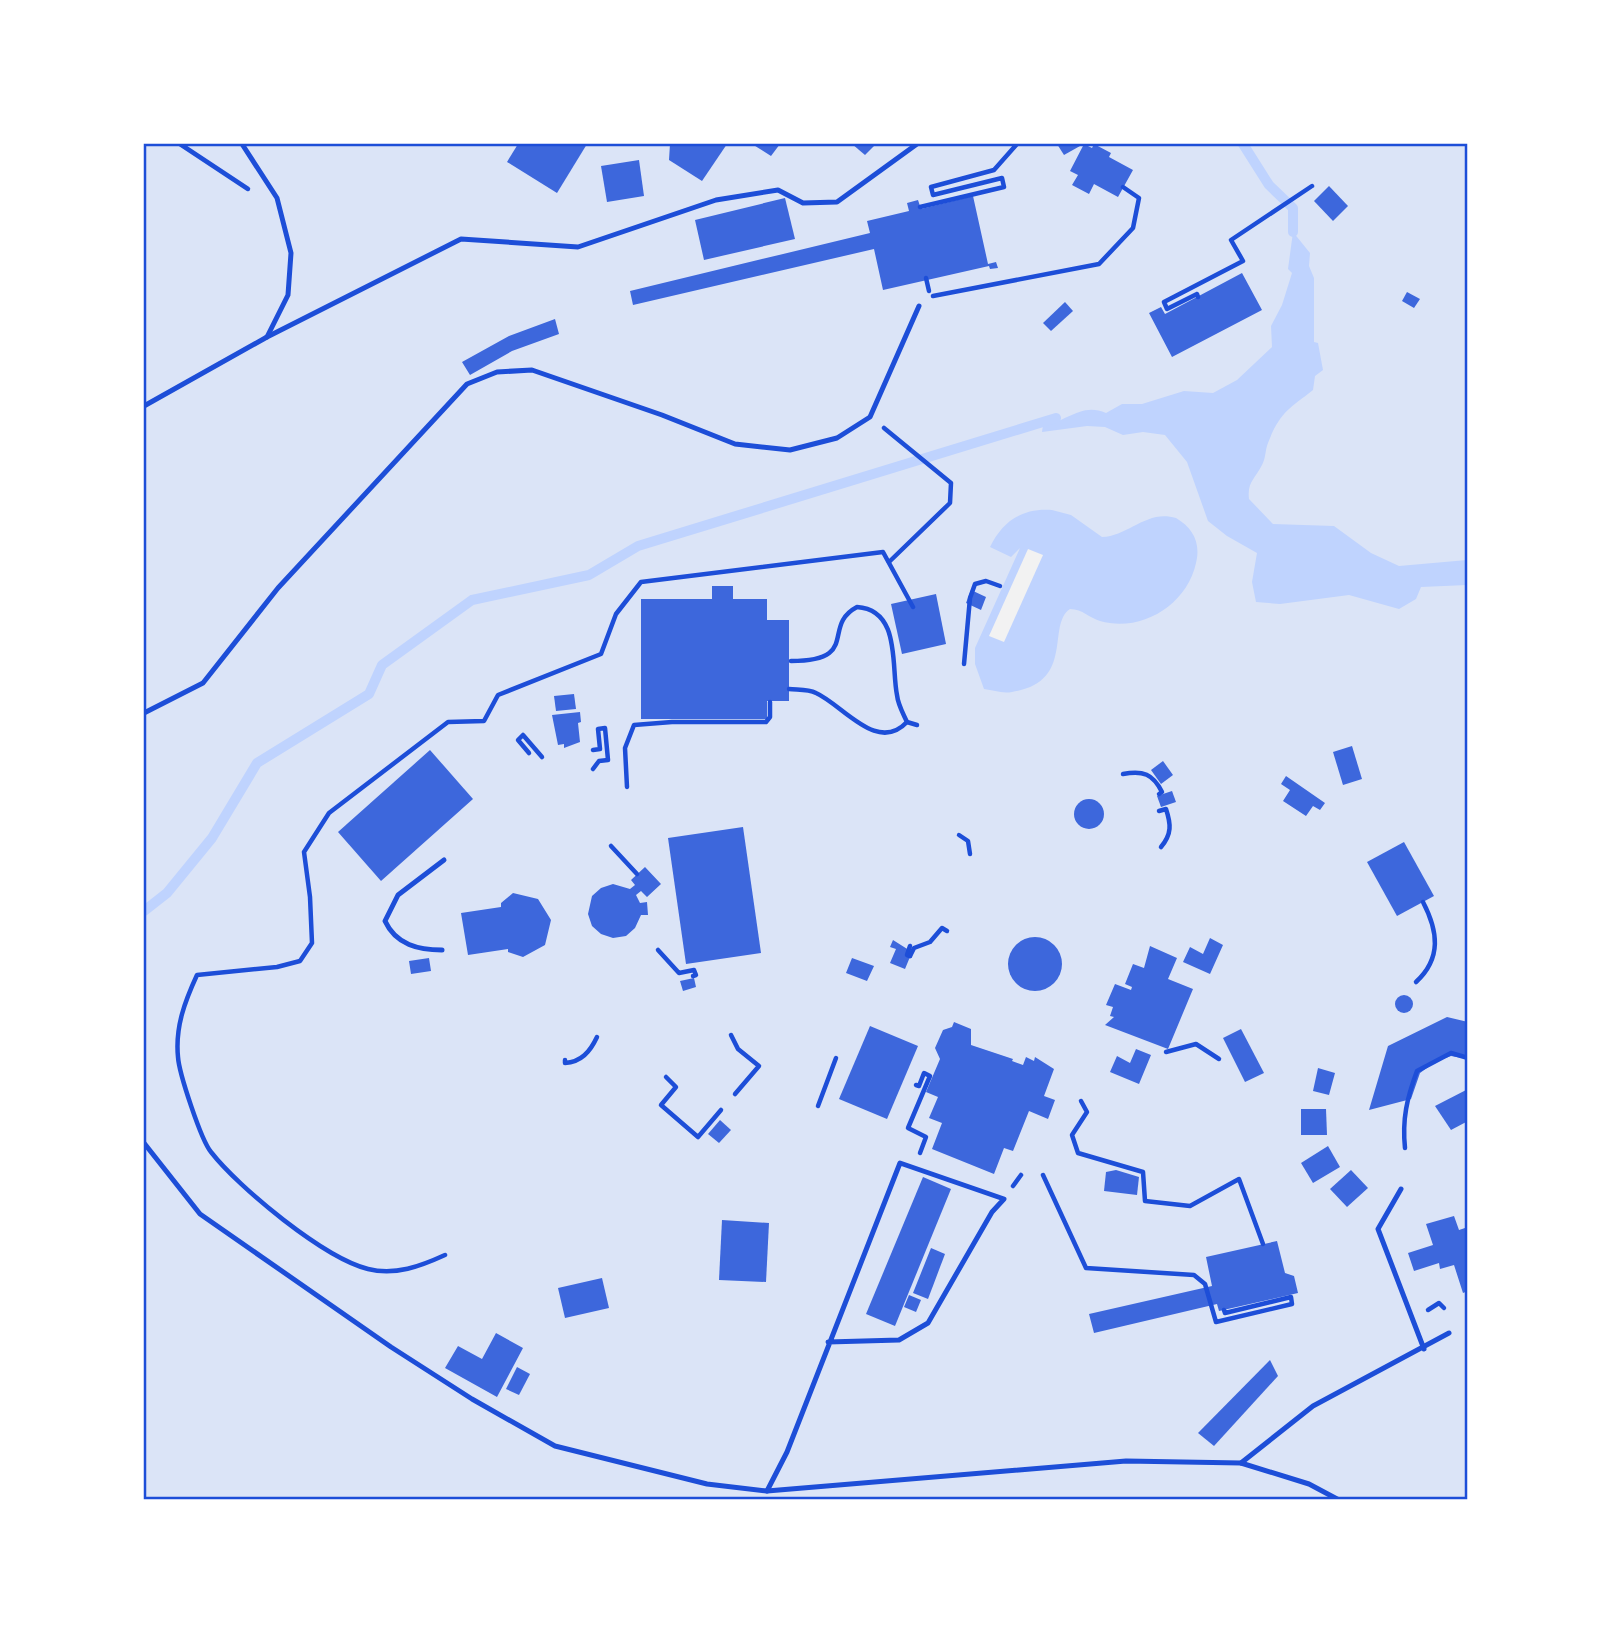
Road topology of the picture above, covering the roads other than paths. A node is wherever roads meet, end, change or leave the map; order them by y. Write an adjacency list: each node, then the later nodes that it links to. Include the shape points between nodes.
1 (242, 144): 4 (lane, via 277,198 291,253 288,295)
2 (917, 144): 4 (lane, via 837,202 803,203 778,190 716,200 578,247 461,239)
3 (919, 306): 6 (lane, via 870,417 837,438 790,450 735,444 533,370 497,372 467,384 278,588 203,683)
4 (267, 337): 5 (lane)
5 (144, 406)
6 (144, 713)
7 (444, 860): 8 (lane, via 398,895 385,922 391,934 420,950)
8 (442, 950)
9 (144, 1143): 15 (lane, via 200,1214 472,1399 555,1446 707,1485)
10 (1401, 1189): 13 (lane, via 1378,1229)
11 (1449, 1333): 13 (lane)
12 (828, 1342): 12 (lane, via 899,1340 929,1322 1004,1199 900,1163); 15 (lane)
13 (1424, 1349): 14 (lane, via 1313,1406)
14 (1241, 1463): 15 (lane, via 1126,1461); 16 (lane, via 1309,1483)
15 (767, 1492)
16 (1339, 1500)

